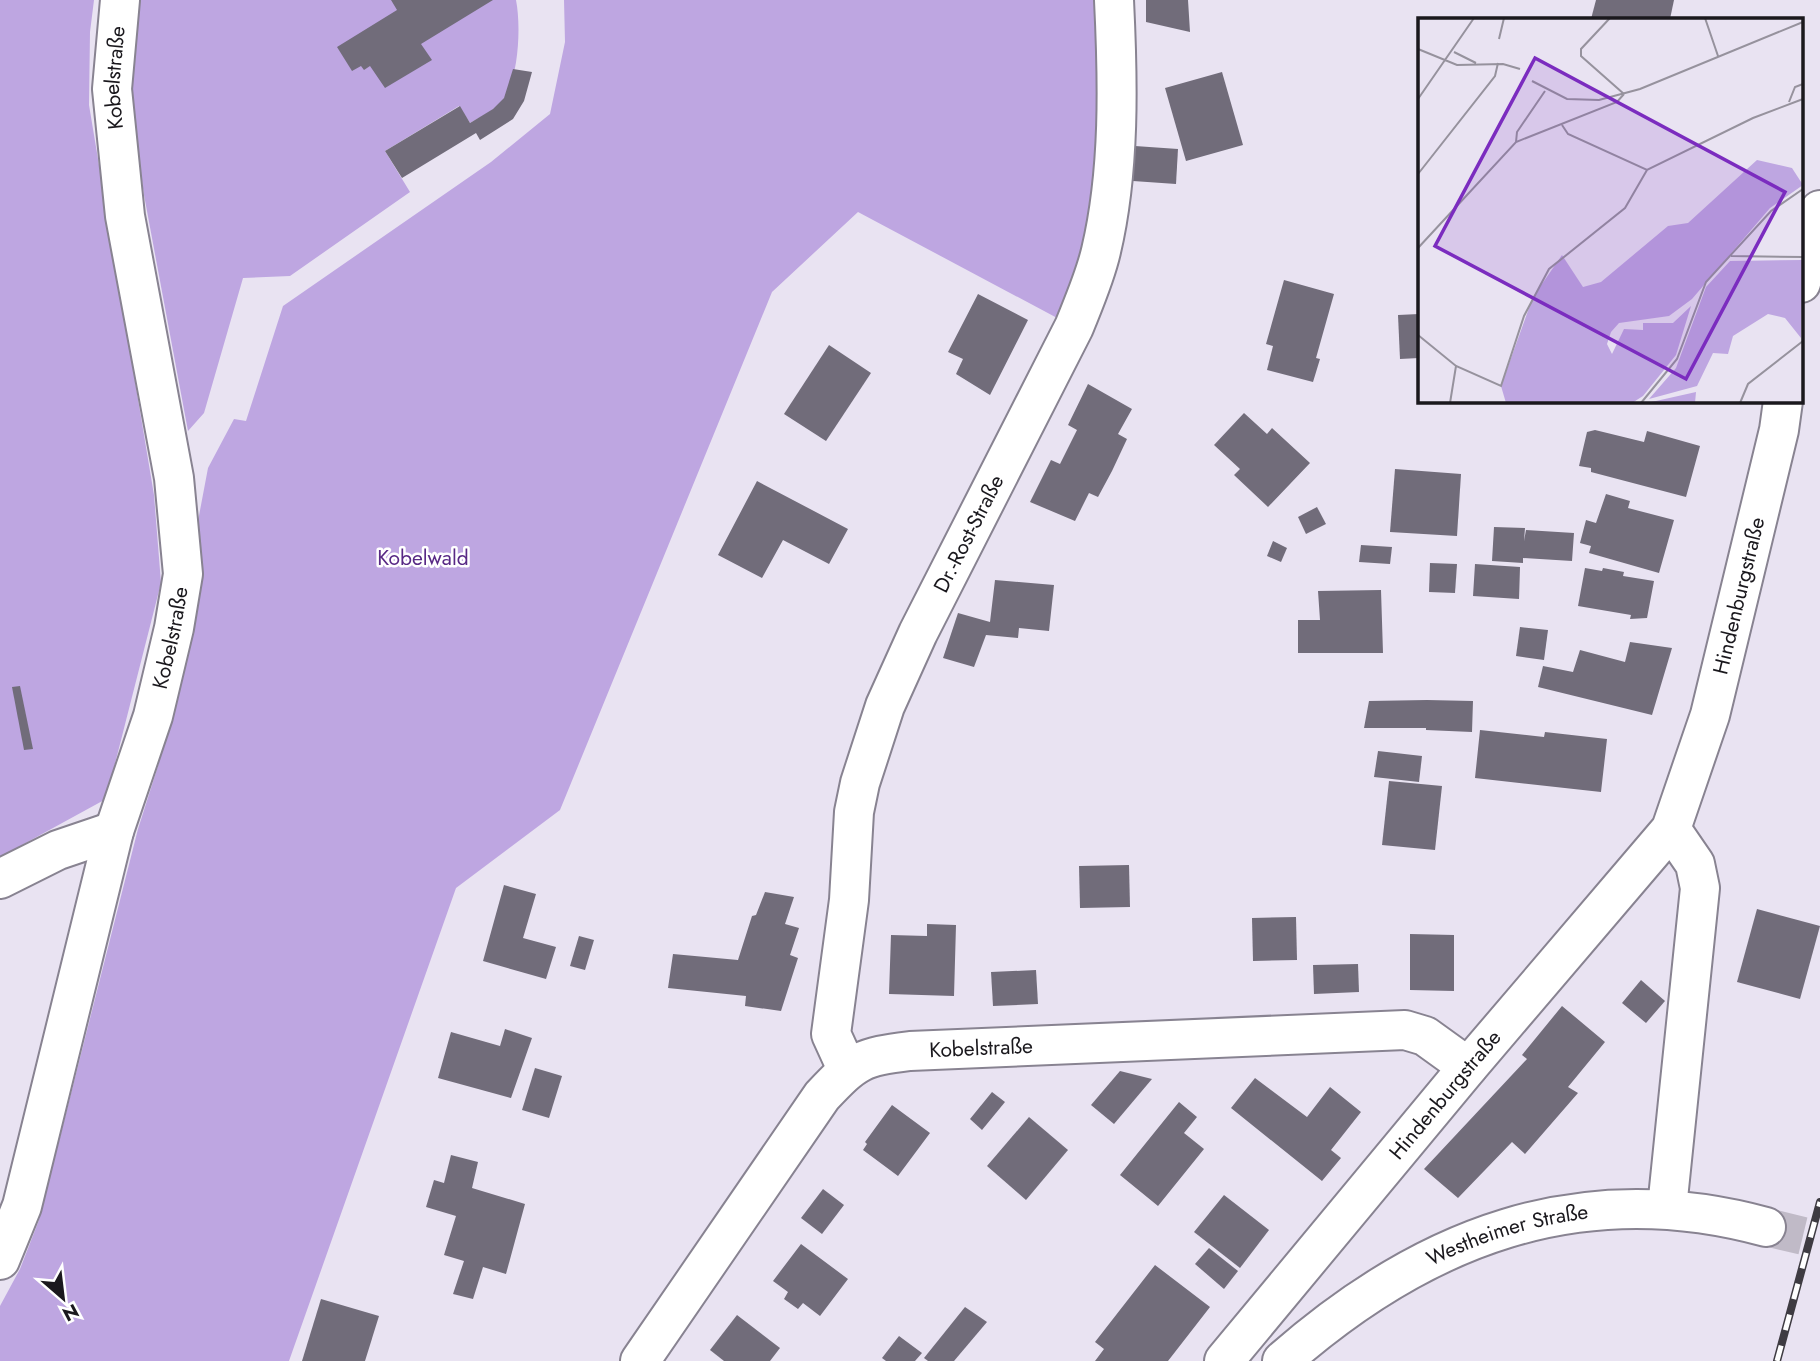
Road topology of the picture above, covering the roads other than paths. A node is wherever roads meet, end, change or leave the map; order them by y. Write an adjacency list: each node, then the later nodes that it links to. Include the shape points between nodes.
1 (120, 0): 7 (street, Kobelstraße, via 112,89 123,204 174,478 183,575 153,716)
2 (1114, 0): 10 (street, Dr.-Rost-Straße, via 1114,147 1108,212 1094,274 1074,327 918,633 885,706 860,783 831,1034)
3 (1820, 210): 4 (street)
4 (1802, 278)
5 (1783, 402): 6 (street, Hindenburgstraße, via 1710,715)
6 (1671, 829): 9 (street, Hindenburgstraße); 11 (street, via 1695,864 1700,888)
7 (114, 831): 8 (street, via 58,850); 13 (street, Kobelstraße, via 22,1206)
8 (0, 878)
9 (1468, 1067): 10 (street, Kobelstraße, via 1426,1035 1405,1030 910,1051 867,1056); 15 (street, Hindenburgstraße)
10 (847, 1069): 14 (street, Kobelstraße, via 822,1096)
11 (1667, 1208): 12 (street, Westheimer Straße); 16 (street, Westheimer Straße, via 1579,1213 1513,1226 1450,1248 1335,1315)
12 (1766, 1227)
13 (0, 1260)
14 (640, 1361)
15 (1224, 1361)
16 (1282, 1361)

